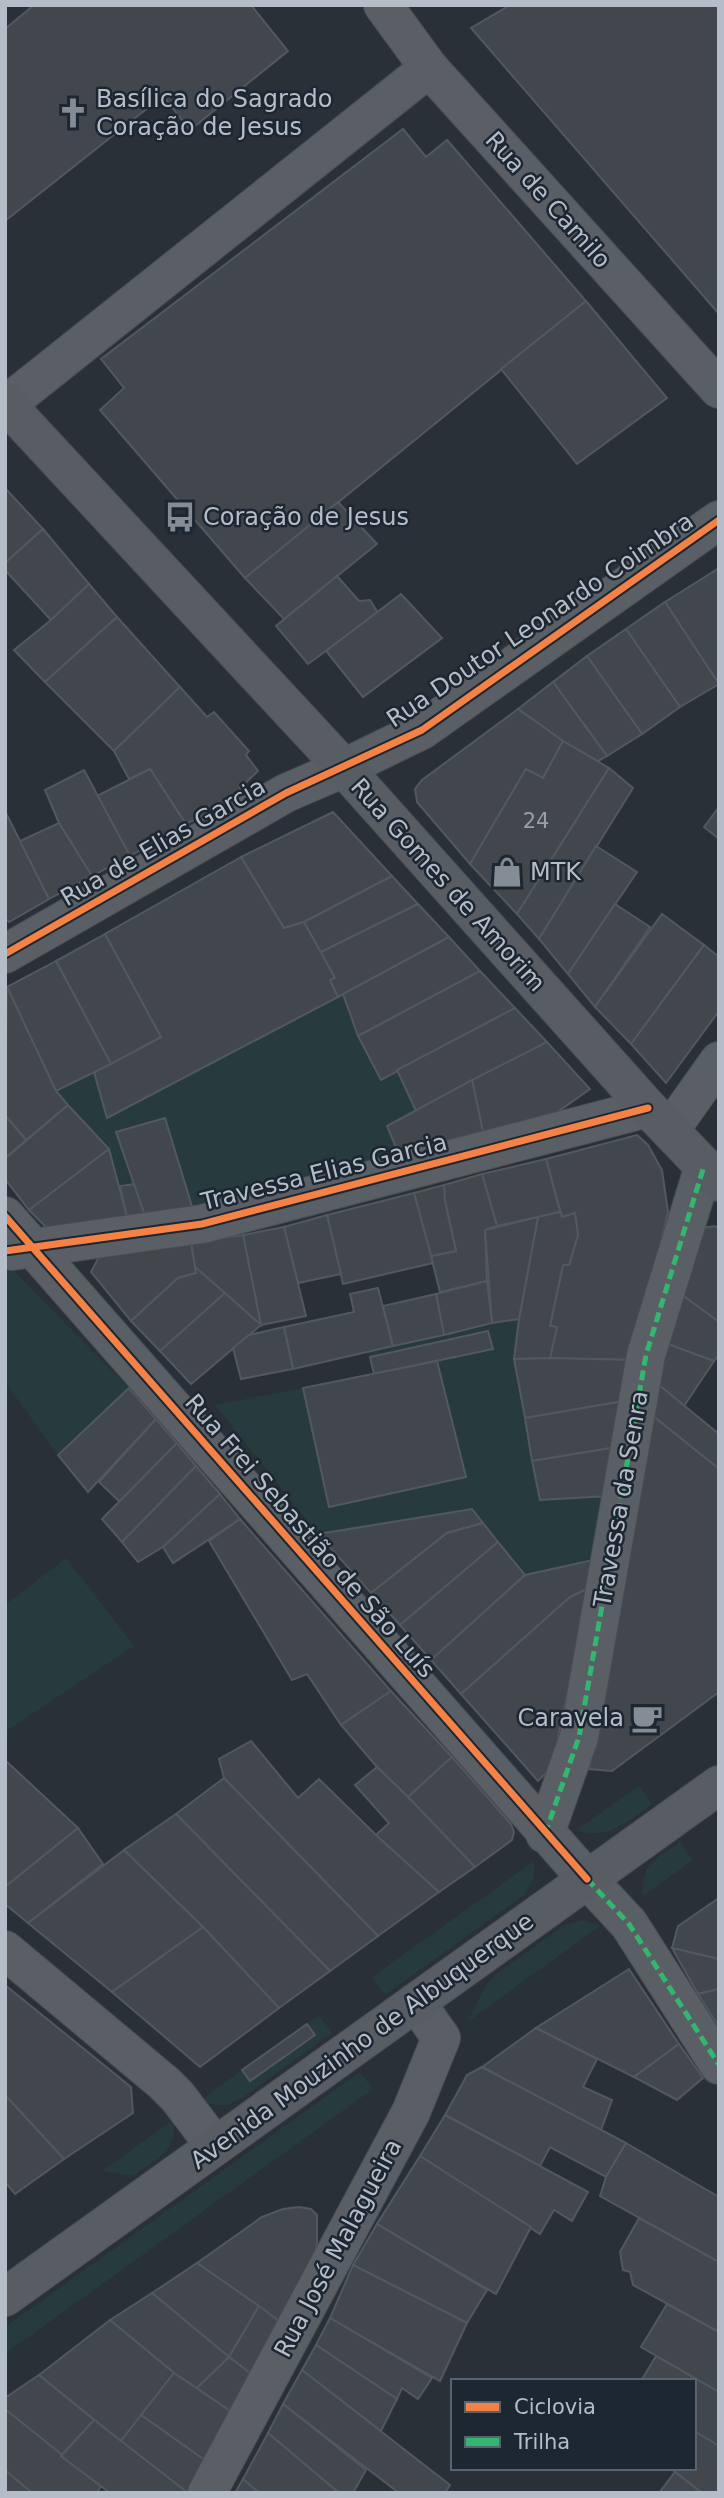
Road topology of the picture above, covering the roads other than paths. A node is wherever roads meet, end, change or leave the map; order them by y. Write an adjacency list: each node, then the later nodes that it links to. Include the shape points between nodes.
1 (383, 5): 2 (street, Rua de Camilo)
2 (429, 68): 3 (street, Rua de Camilo); 4 (street)
3 (719, 389)
4 (6, 404): 6 (main road, Rua Gomes de Amorim)
5 (719, 520): 6 (street, Rua Doutor Leonardo Coimbra, via 422,730)
6 (344, 768): 7 (street, Rua de Elias Garcia, via 286,793); 9 (main road, Rua Gomes de Amorim)
7 (5, 954)
8 (719, 1061): 9 (street)
9 (659, 1119): 10 (main road, Rua Gomes de Amorim); 12 (street, Travessa Elias Garcia, via 202,1224)
10 (711, 1174): 14 (street, Travessa da Senra, via 646,1355 579,1737)
11 (5, 1216): 12 (street, Rua Frei Sebastião de São Luís)
12 (19, 1250): 14 (street, Rua Frei Sebastião de São Luís)
13 (719, 1785): 15 (main road, Avenida Mouzinho de Albuquerque)
14 (545, 1834): 15 (street, Rua Frei Sebastião de São Luís)
15 (587, 1879): 17 (main road, Avenida Mouzinho de Albuquerque); 18 (street, Rua Frei Sebastião de São Luís, via 629,1924)
16 (5, 1950): 19 (street, via 164,2083)
17 (416, 2002): 19 (main road, Avenida Mouzinho de Albuquerque); 21 (street, Rua José Malagueira, via 441,2038 421,2090)
18 (719, 2065)
19 (215, 2147): 20 (main road, Avenida Mouzinho de Albuquerque)
20 (5, 2298)
21 (207, 2493)

